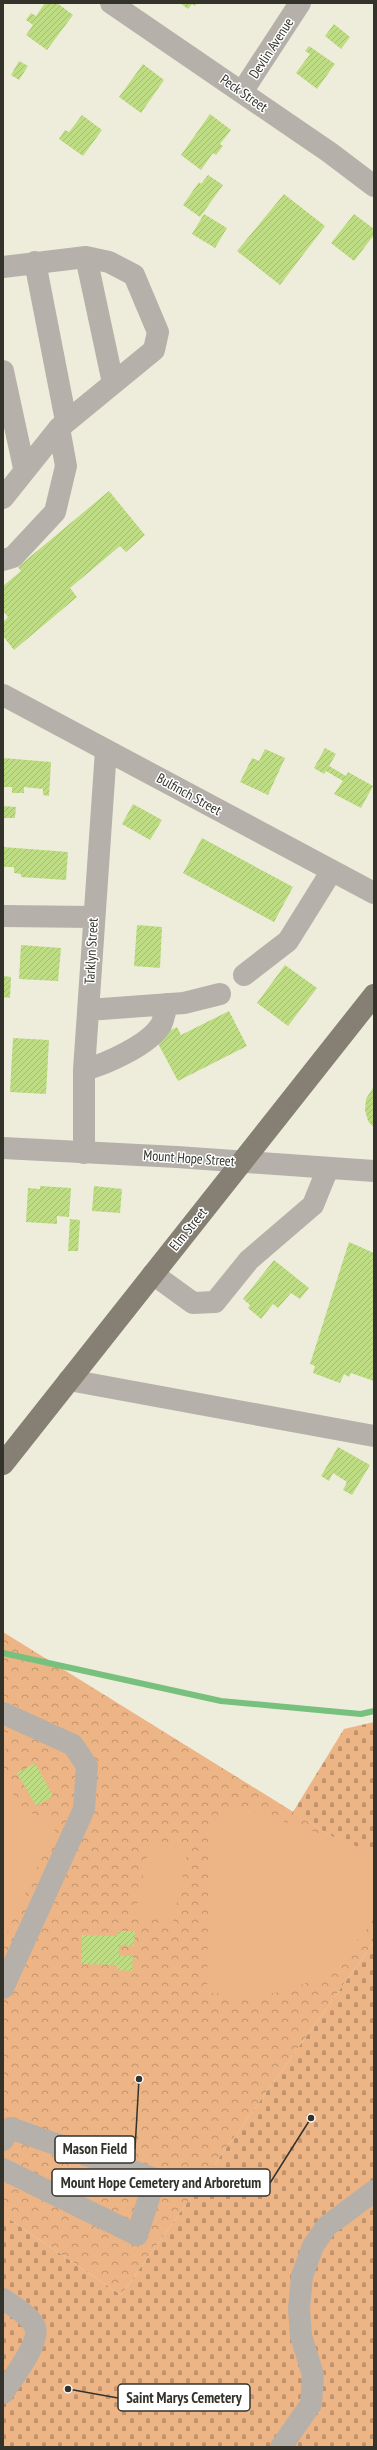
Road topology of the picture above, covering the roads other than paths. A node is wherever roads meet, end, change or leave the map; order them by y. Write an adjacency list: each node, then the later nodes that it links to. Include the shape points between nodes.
1 (111, 3): 3 (street, Peck Street)
2 (300, 3): 3 (street, Devlin Avenue)
3 (242, 92): 4 (street, Peck Street)
4 (374, 186)
5 (86, 257): 6 (street); 9 (street); 9 (street, via 109,262 134,275 158,332 154,350)
6 (34, 262): 7 (street); 10 (street)
7 (3, 267)
8 (3, 371): 11 (street)
9 (113, 383): 10 (street)
10 (62, 424): 11 (street); 13 (street, via 66,466 55,512 13,557)
11 (24, 468): 12 (street)
12 (3, 498)
13 (3, 560)
14 (3, 695): 15 (street, Bulfinch Street)
15 (106, 750): 16 (street, Bulfinch Street); 19 (street, Tarklyn Street)
16 (331, 872): 17 (street, Bulfinch Street); 20 (street, via 288,941)
17 (374, 893)
18 (3, 916): 19 (street)
19 (93, 917): 24 (street, Tarklyn Street)
20 (244, 975)
21 (220, 994): 23 (street, via 184,1003)
22 (374, 995): 28 (main road, Elm Street)
23 (167, 1004): 24 (street); 25 (street, via 160,1026 150,1036 107,1062)
24 (88, 1010): 25 (street, Tarklyn Street)
25 (84, 1070): 27 (street, Tarklyn Street)
26 (3, 1148): 27 (street, Mount Hope Street)
27 (84, 1153): 28 (street, Mount Hope Street)
28 (243, 1162): 29 (street, Mount Hope Street); 31 (main road, Elm Street)
29 (328, 1168): 30 (street, Mount Hope Street); 31 (street, via 312,1205 249,1260 215,1302 193,1303)
30 (374, 1171)
31 (153, 1274): 32 (main road, Elm Street)
32 (69, 1380): 33 (street); 34 (main road, Elm Street)
33 (374, 1436)
34 (3, 1464)
35 (3, 1713): 36 (street, via 74,1745 87,1766 88,1782 84,1809)
36 (3, 1988)
37 (3, 2140): 38 (street, via 10,2128 155,2179 137,2235)
38 (3, 2169)
39 (374, 2192): 42 (street, via 327,2226 313,2246 302,2276 299,2309 301,2336 314,2375 311,2404)
40 (3, 2299): 41 (street, via 34,2325 36,2332 34,2342)
41 (3, 2392)
42 (281, 2447)

